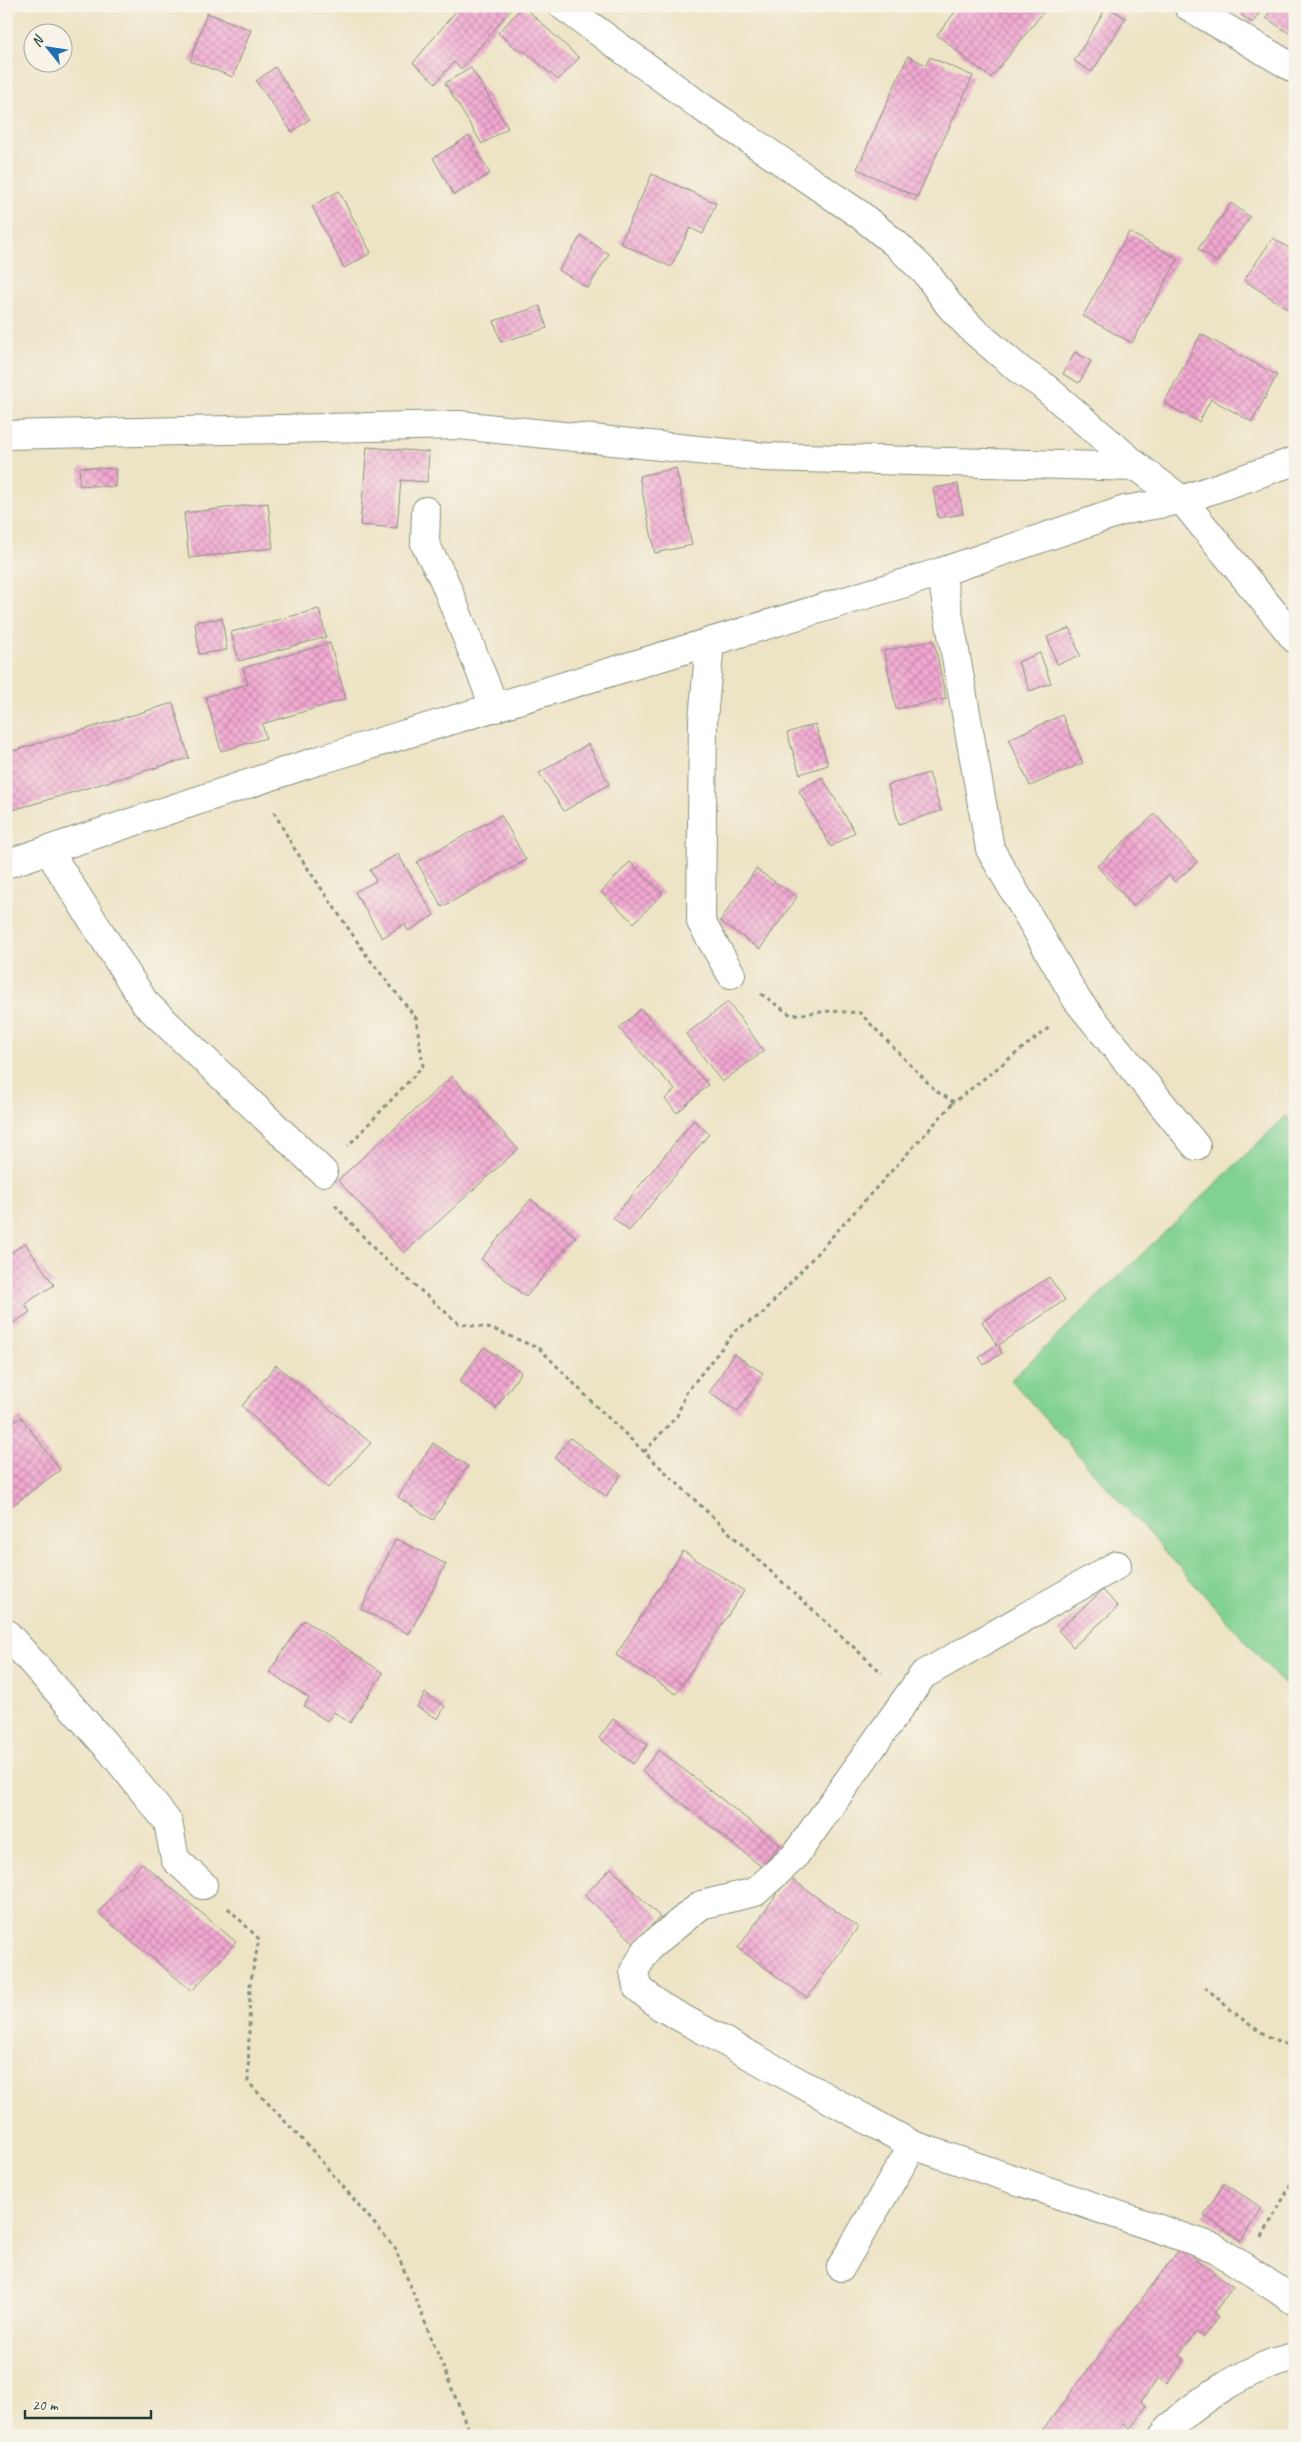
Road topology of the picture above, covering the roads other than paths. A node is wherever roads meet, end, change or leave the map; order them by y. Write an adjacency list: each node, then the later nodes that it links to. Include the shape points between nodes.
1 (563, 6): 6 (street, via 896,244 927,274 949,305 973,330)
2 (1188, 6): 3 (street)
3 (1295, 69)
4 (6, 435): 6 (street, via 459,425 765,457)
5 (1295, 461): 7 (street)
6 (1138, 467): 7 (street)
7 (1182, 500): 9 (street, via 1125,510); 10 (street)
8 (426, 511): 12 (street, via 425,544 443,578)
9 (941, 572): 11 (street); 16 (street, via 990,849 1077,1000)
10 (1295, 638)
11 (710, 642): 12 (street); 15 (street, via 703,720 701,922)
12 (494, 708): 13 (street)
13 (48, 850): 14 (street); 17 (street, via 145,1003)
14 (6, 864)
15 (731, 974)
16 (1196, 1146)
17 (323, 1172)
18 (1117, 1565): 21 (street, via 924,1675 794,1858 755,1892 701,1905 648,1948 634,1971 637,1987 660,2006)
19 (6, 1633): 20 (street, via 112,1752 168,1822 175,1859)
20 (203, 1885)
21 (913, 2145): 22 (street); 23 (street, via 1214,2248)
22 (841, 2267)
23 (1295, 2301)
24 (1295, 2357): 25 (street, via 1279,2360 1213,2393 1176,2420)
25 (1163, 2436)

